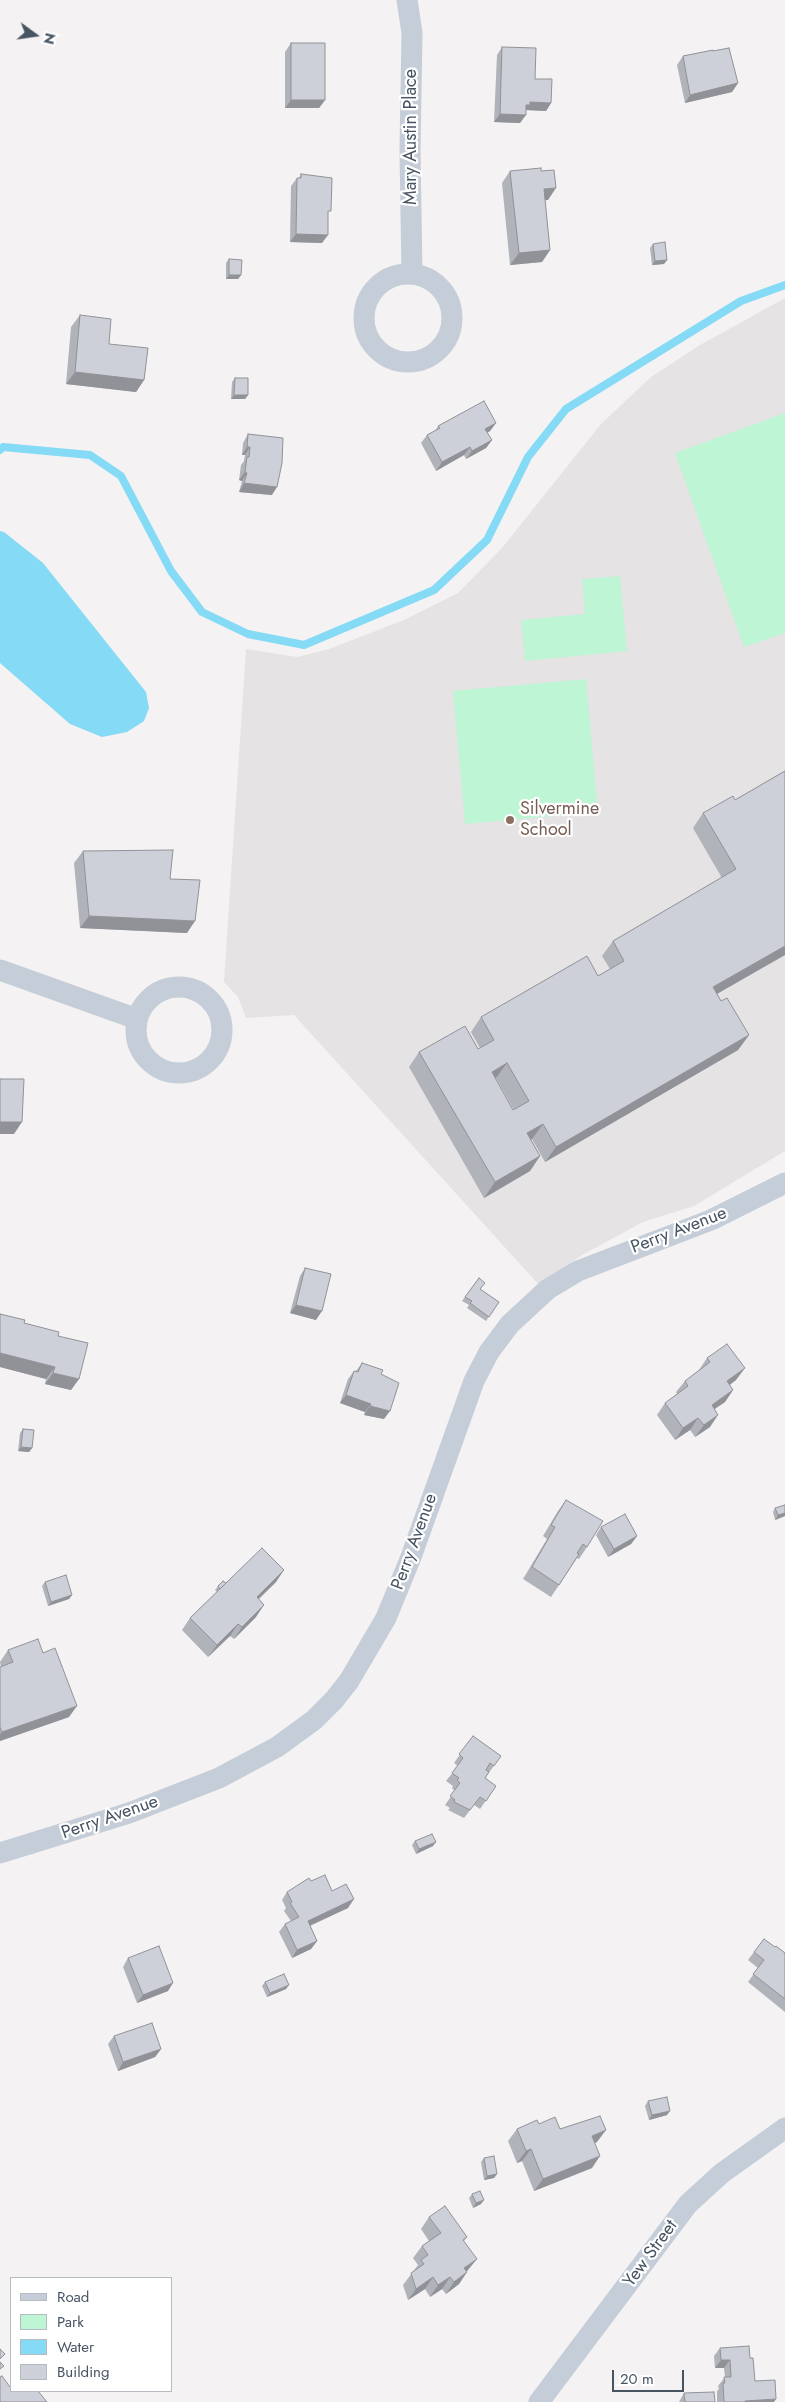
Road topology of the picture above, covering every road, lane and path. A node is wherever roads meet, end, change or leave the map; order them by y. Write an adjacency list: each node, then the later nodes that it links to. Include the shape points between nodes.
1 (407, 0): 2 (street, Mary Austin Place, via 412,33)
2 (412, 274): 2 (street, via 425,277 445,294 452,320 441,348 415,362 386,356 375,347 367,334 364,320 366,305 378,286 397,275)
3 (0, 970): 4 (street)
4 (137, 1020): 4 (street, via 136,1035 150,1062 164,1070 180,1073 195,1070 209,1062 223,1033 221,1017 213,1003 201,992 186,987 170,987 155,994 144,1005)
5 (785, 1184): 6 (street, Perry Avenue, via 711,1220 578,1271 548,1289 510,1324 489,1352 474,1381 386,1618 350,1681 314,1720 277,1747 219,1778 129,1813)
6 (0, 1853)
7 (785, 2128): 8 (street, Yew Street, via 722,2173 688,2204)
8 (539, 2402)

